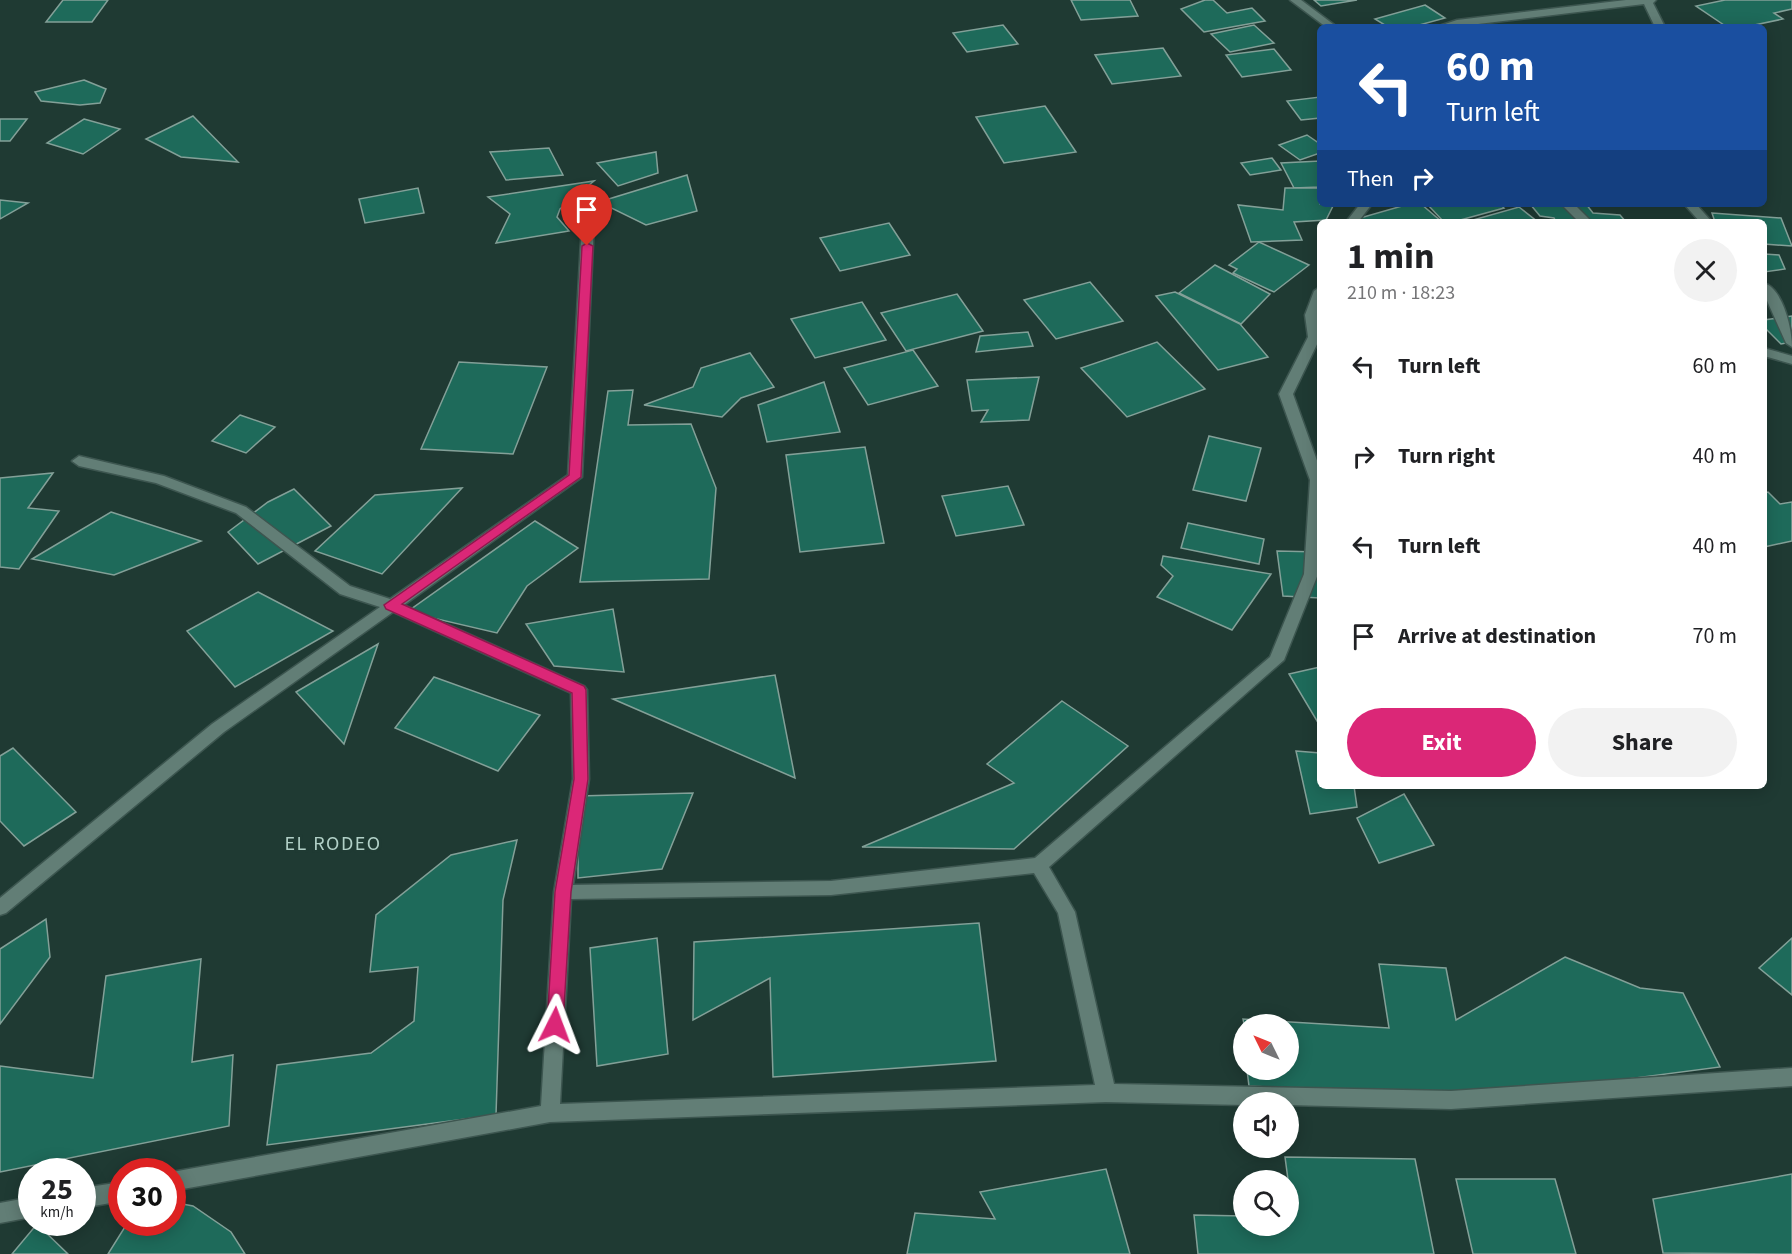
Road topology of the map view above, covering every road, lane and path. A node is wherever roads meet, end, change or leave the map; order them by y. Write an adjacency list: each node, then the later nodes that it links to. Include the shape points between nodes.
1 (1295, 0): 3 (street)
2 (1649, 1): 4 (street); 5 (street)
3 (1328, 24)
4 (1455, 24)
5 (1659, 24)
6 (1364, 207): 9 (street)
7 (1570, 207): 10 (street)
8 (1693, 207): 11 (street)
9 (1354, 219)
10 (1584, 219)
11 (1703, 219)
12 (588, 223): 20 (street, via 575,477)
13 (1767, 290): 16 (street)
14 (1317, 299): 15 (street, via 1311,315)
15 (1317, 338): 21 (street, via 1286,394 1317,480 1311,574 1276,660)
16 (1792, 343)
17 (1767, 353): 18 (street)
18 (1792, 360)
19 (79, 461): 20 (street, via 159,479 241,510 345,590)
20 (391, 605): 22 (street, via 579,690 581,779); 23 (street, via 218,728)
21 (1039, 865): 22 (street, via 831,888); 25 (street, via 1066,912)
22 (563, 892): 26 (street)
23 (0, 908)
24 (1792, 1077): 25 (street, via 1451,1100)
25 (1106, 1093): 26 (street)
26 (550, 1113): 27 (street)
27 (186, 1179)
28 (18, 1210): 29 (street)
29 (0, 1213)

